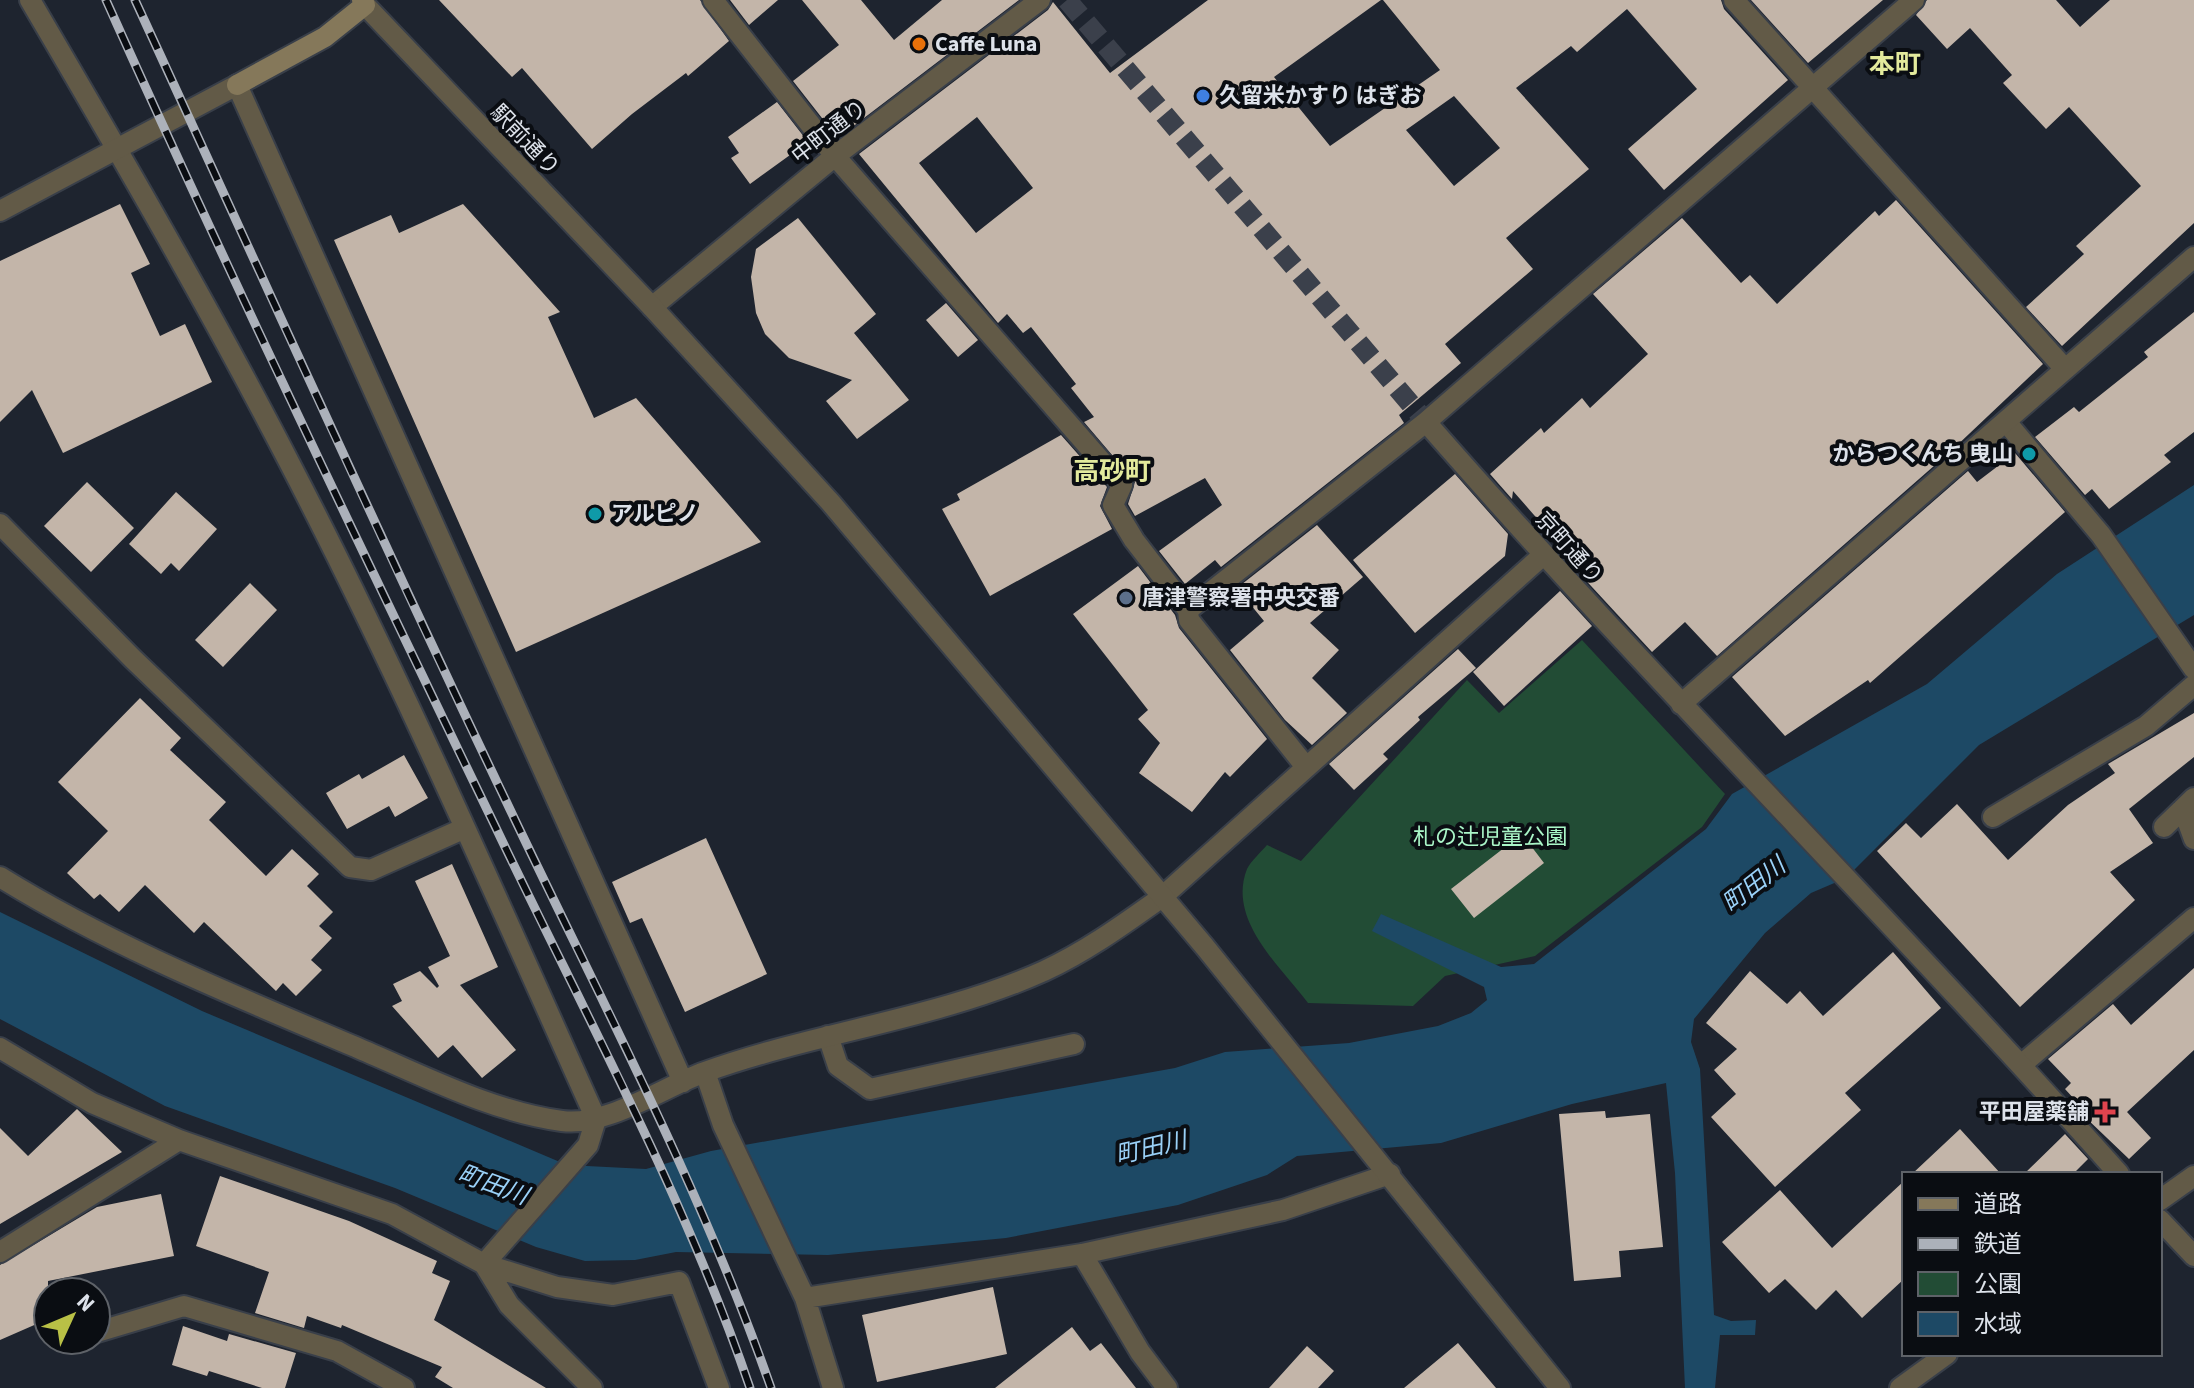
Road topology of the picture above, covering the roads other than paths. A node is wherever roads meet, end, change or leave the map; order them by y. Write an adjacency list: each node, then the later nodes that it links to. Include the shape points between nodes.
1 (30, 0): 9 (street)
2 (713, 0): 10 (street)
3 (1040, 0): 10 (street, 中町通り)
4 (1734, 0): 8 (street)
5 (1914, 0): 8 (street)
6 (363, 2): 7 (main road, via 325,37); 13 (street, 駅前通り)
7 (237, 85): 9 (street); 37 (street)
8 (1812, 89): 14 (street); 15 (street)
9 (118, 151): 11 (street); 27 (street, via 289,462)
10 (835, 156): 13 (street, 中町通り); 19 (street, via 1122,485 1113,505)
11 (0, 211)
12 (2194, 257): 14 (street)
13 (652, 307): 30 (street, 駅前通り, via 831,503)
14 (2065, 369): 16 (street)
15 (1426, 422): 18 (street, 京町通り); 19 (street)
16 (2007, 423): 20 (street, via 2101,535); 22 (street)
17 (0, 524): 27 (street, via 350,867 371,870)
18 (1542, 556): 22 (street, 京町通り); 23 (street)
19 (1188, 610): 23 (street, via 1189,620)
20 (2194, 669)
21 (2194, 685): 25 (street, via 2146,726)
22 (1681, 704): 35 (street, 京町通り)
23 (1306, 767): 30 (street)
24 (2189, 803): 26 (street); 28 (street)
25 (1993, 817)
26 (2164, 827)
27 (465, 828): 38 (street)
28 (2194, 839)
29 (0, 877): 38 (street, via 207,985 407,1069 523,1113 566,1122)
30 (1162, 897): 32 (street, via 1097,943 1044,971); 41 (street, 駅前通り)
31 (2194, 918): 35 (street)
32 (828, 1036): 33 (street, via 838,1066 870,1089); 36 (street)
33 (1074, 1044)
34 (0, 1048): 39 (street, via 92,1103)
35 (2021, 1065): 40 (street, 京町通り)
36 (705, 1072): 37 (street); 49 (street, via 723,1125)
37 (683, 1082): 38 (street)
38 (596, 1119): 48 (street, via 588,1145)
39 (179, 1140): 45 (street); 48 (street, via 392,1214)
40 (2117, 1172)
41 (1390, 1174): 46 (street, via 1283,1210); 57 (street, 駅前通り)
42 (2194, 1176): 43 (street)
43 (2162, 1199)
44 (2162, 1222): 47 (street)
45 (0, 1252)
46 (1082, 1254): 49 (street); 56 (street)
47 (2194, 1256)
48 (484, 1264): 53 (street, via 509,1305); 54 (street, via 557,1287 613,1295 679,1282)
49 (803, 1292): 55 (street)
50 (112, 1328): 52 (street, via 184,1306 337,1351)
51 (1944, 1356): 58 (street)
52 (404, 1388)
53 (592, 1388)
54 (719, 1388)
55 (833, 1388)
56 (1167, 1388)
57 (1560, 1388)
58 (1900, 1388)

